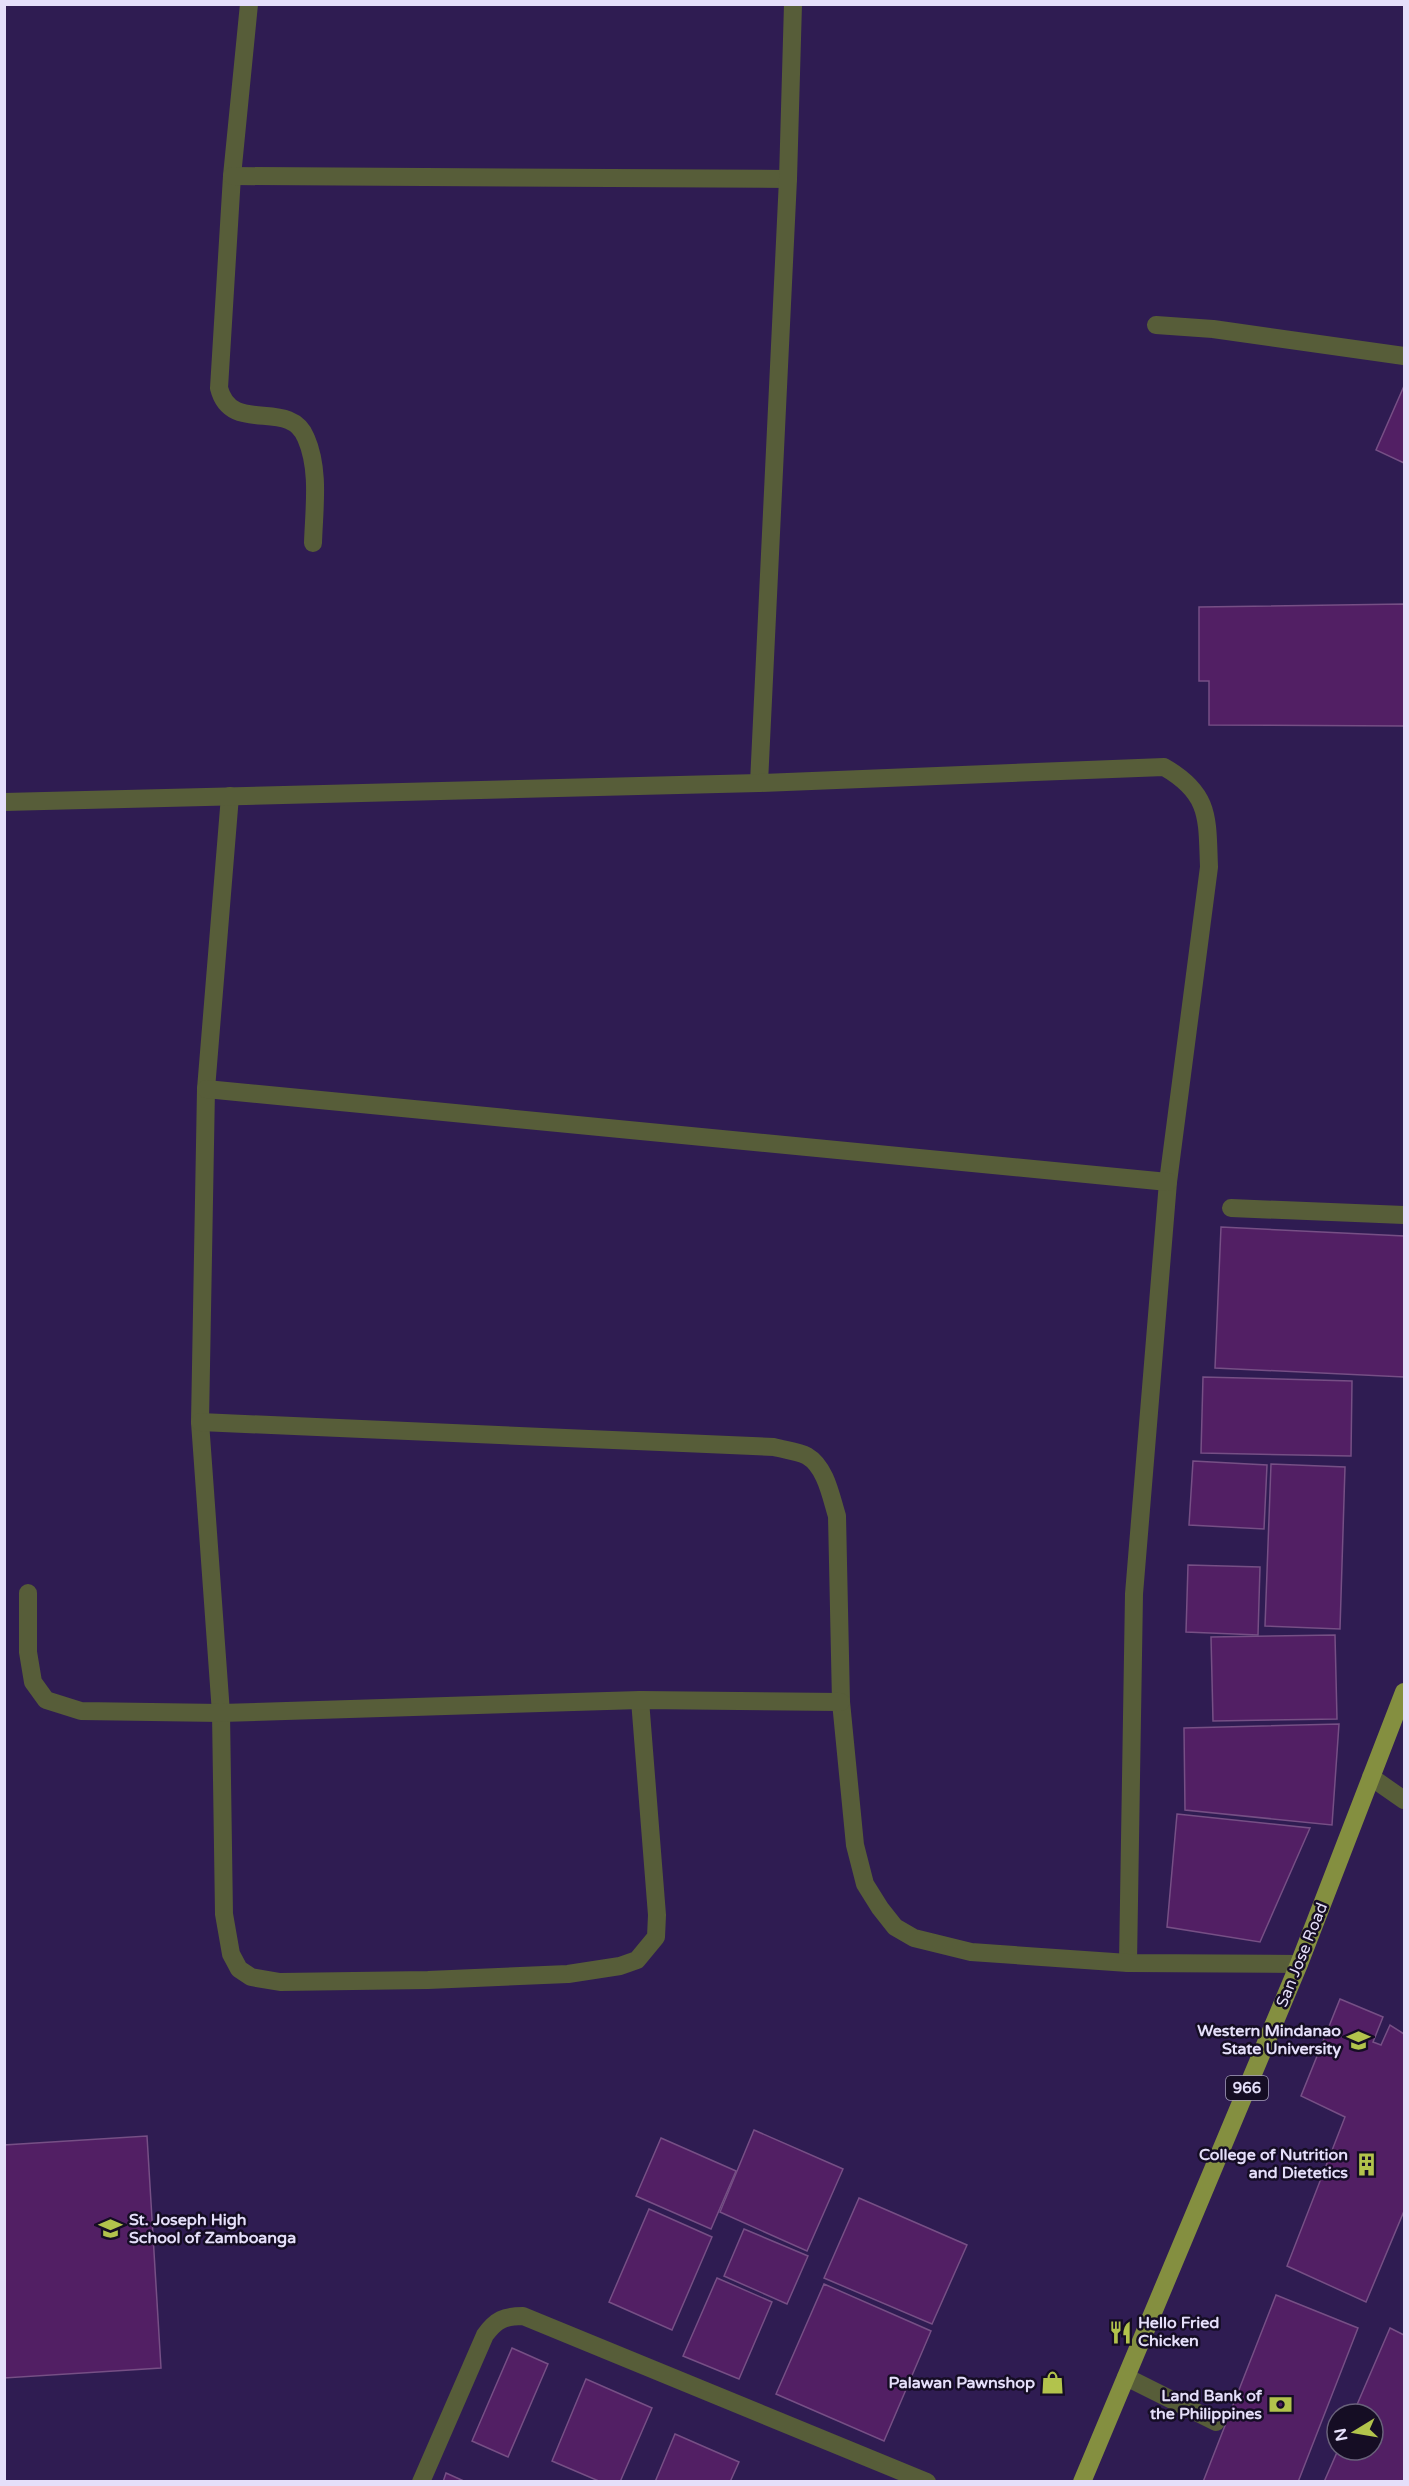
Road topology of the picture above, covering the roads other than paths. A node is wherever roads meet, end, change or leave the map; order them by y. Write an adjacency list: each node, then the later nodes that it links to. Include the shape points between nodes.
1 (249, 4): 3 (street)
2 (793, 4): 4 (street)
3 (232, 176): 4 (street); 7 (street, via 221,399 239,413 297,423 306,437 315,480)
4 (788, 179): 8 (street)
5 (1156, 325): 6 (street, via 1213,329)
6 (1404, 356)
7 (313, 543)
8 (759, 783): 9 (street); 12 (street, via 1164,767 1180,776 1197,793 1207,820 1209,867)
9 (230, 796): 10 (street); 11 (street)
10 (4, 802)
11 (206, 1089): 12 (street); 15 (street)
12 (1168, 1182): 23 (street, via 1134,1594)
13 (1231, 1208): 14 (street)
14 (1404, 1215)
15 (200, 1422): 19 (street, via 774,1447 807,1456 821,1471 837,1516); 20 (street)
16 (28, 1593): 20 (street, via 28,1652 33,1682 46,1700 81,1711)
17 (1404, 1692): 21 (main road, San Jose Road / 966)
18 (640, 1700): 19 (street); 20 (street); 20 (street, via 657,1915 656,1937 647,1950 637,1960 620,1966 568,1974 428,1980 280,1982 251,1977 239,1969 231,1954 224,1914)
19 (841, 1702): 23 (street, via 855,1845 865,1884 896,1927 914,1938 971,1952)
20 (221, 1713)
21 (1371, 1777): 22 (street); 24 (main road, San Jose Road / 966)
22 (1404, 1800)
23 (1128, 1963): 24 (street)
24 (1299, 1964): 25 (main road, San Jose Road / 966)
25 (1126, 2377): 26 (street); 29 (main road, San Jose Road / 966)
26 (1216, 2422)
27 (421, 2481): 28 (street, via 485,2335 501,2318 511,2316 523,2316)
28 (927, 2481)
29 (1083, 2481)

